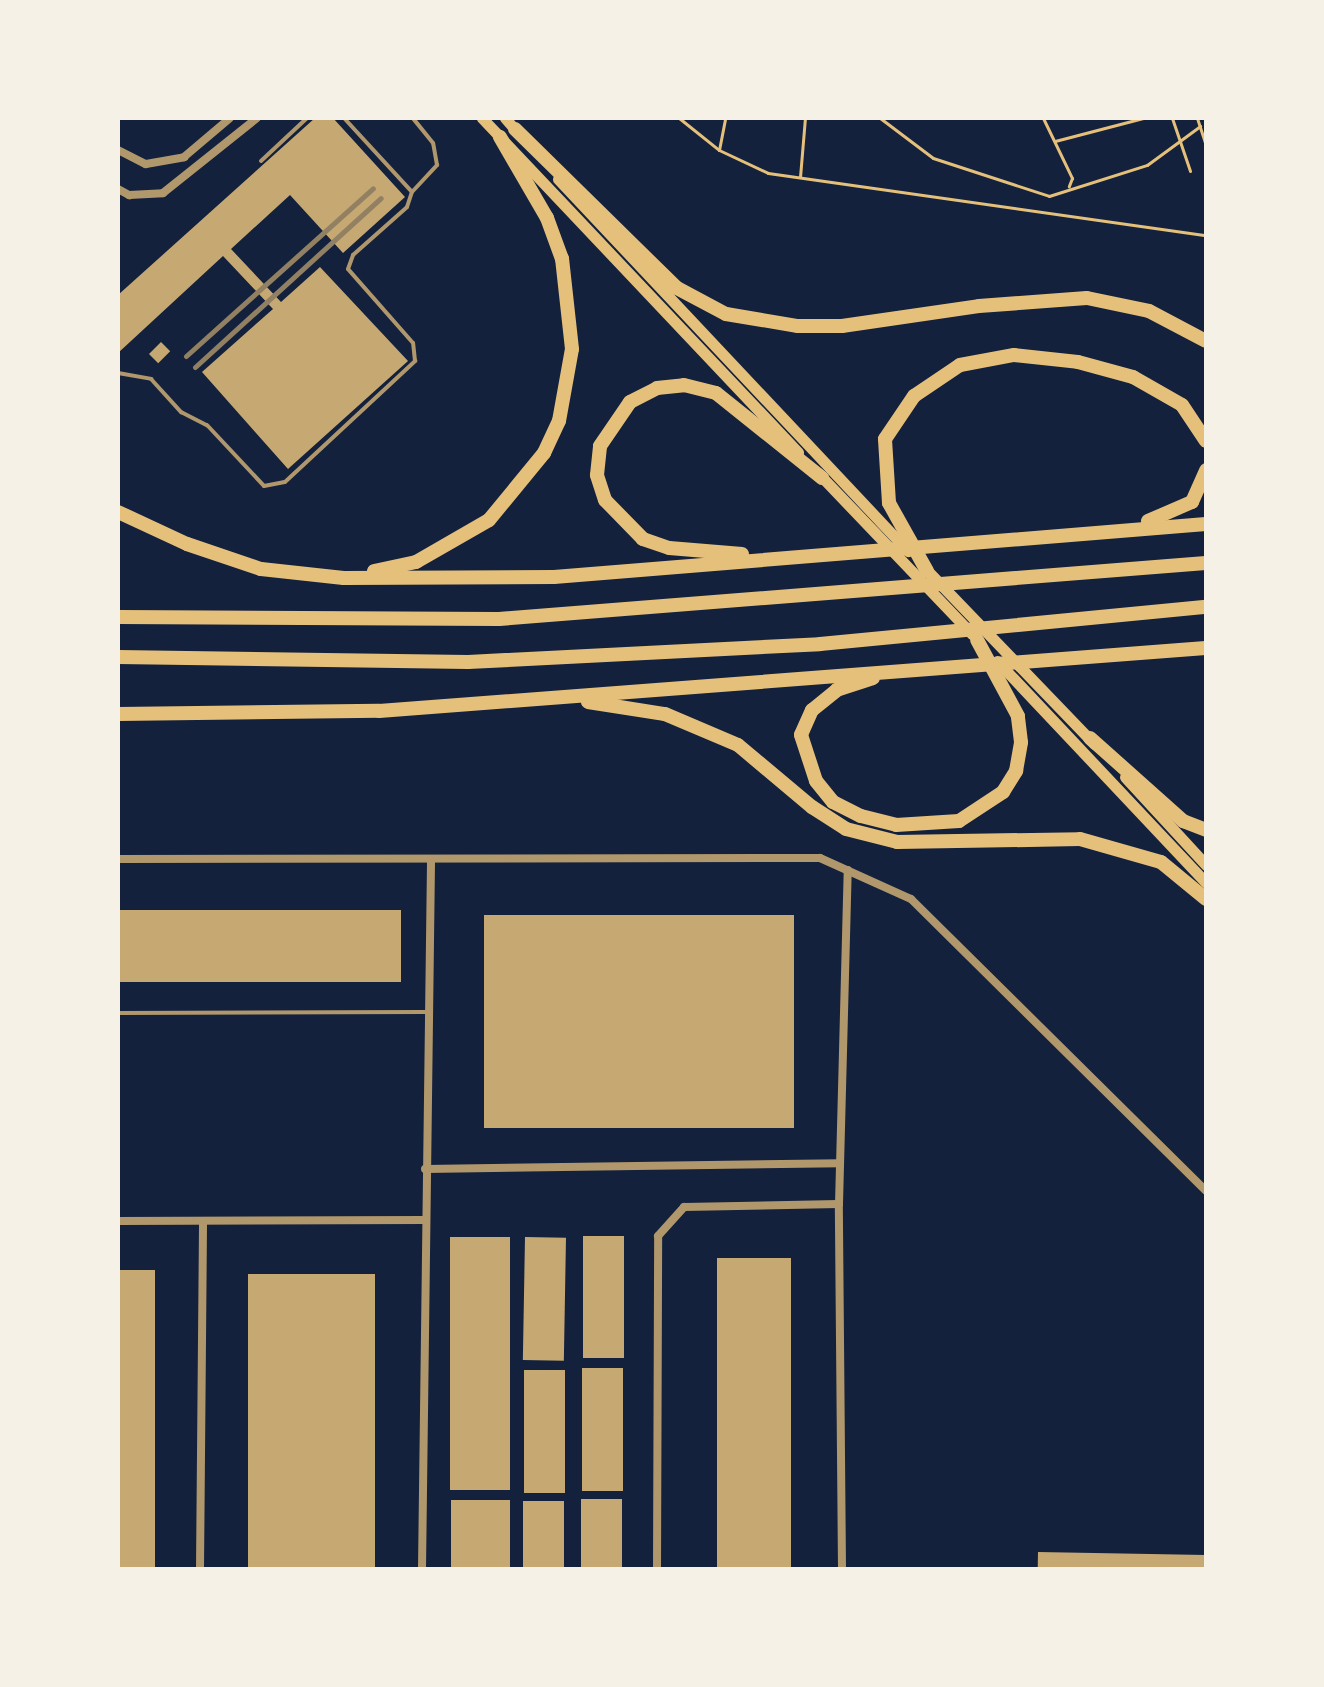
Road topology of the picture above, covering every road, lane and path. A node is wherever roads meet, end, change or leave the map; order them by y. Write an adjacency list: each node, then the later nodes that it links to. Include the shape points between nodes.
1 (230, 118): 23 (street, via 184,157 146,164)
2 (257, 118): 29 (street, via 163,193 129,195)
3 (307, 118): 25 (lane)
4 (344, 118): 30 (lane)
5 (413, 118): 30 (lane, via 437,154 433,172)
6 (482, 118): 19 (main road)
7 (679, 118): 24 (path)
8 (725, 118): 24 (path)
9 (805, 118): 27 (path)
10 (880, 118): 28 (path, via 933,158 1018,189 1049,196)
11 (1043, 118): 20 (path)
12 (1108, 118): 17 (path)
13 (1143, 118): 17 (path)
14 (1172, 118): 21 (path)
15 (1197, 118): 18 (path)
16 (510, 124): 32 (highway, via 677,288 726,314 798,326 842,326 979,306 1087,298 1149,311); 42 (main road)
17 (1110, 126): 20 (path)
18 (1200, 126): 21 (path); 22 (path)
19 (500, 137): 36 (main road); 43 (highway, via 547,218 562,259 572,349 559,421 544,453 489,520 416,562)
20 (1055, 141): 28 (path, via 1072,178)
21 (1180, 144): 26 (path); 28 (path, via 1147,165)
22 (1206, 146)
23 (118, 150)
24 (719, 150): 27 (path, via 768,173)
25 (261, 161)
26 (1190, 171)
27 (800, 177): 31 (path)
28 (1069, 186)
29 (118, 189)
30 (412, 192): 33 (lane, via 413,200 353,255 348,269 413,343 415,361 285,482 264,486 207,425 181,412 151,379)
31 (1206, 235)
32 (1206, 341)
33 (118, 373)
34 (1206, 441): 42 (highway, via 1182,405 1133,377 1078,362 1014,355 960,365 914,396 885,439 889,503)
35 (1206, 470): 39 (highway, via 1192,502)
36 (822, 478): 40 (highway, via 740,408 684,385 657,388 630,402 600,446 597,475 605,500 643,539 669,548); 46 (main road)
37 (118, 512): 43 (highway, via 187,544 261,569)
38 (1206, 524): 39 (highway)
39 (1128, 527): 40 (highway)
40 (783, 557): 43 (highway, via 554,577)
41 (1206, 563): 45 (highway, via 469,621)
42 (927, 571): 54 (main road)
43 (344, 578)
44 (1206, 607): 50 (highway, via 900,636 468,662)
45 (118, 617)
46 (977, 640): 51 (highway, via 1018,716 1021,742 1016,771 1003,792 959,821 896,825 861,816 833,802 805,760 801,735 812,710 837,690); 60 (main road)
47 (1206, 648): 48 (highway)
48 (1143, 653): 49 (highway); 51 (highway)
49 (1206, 656)
50 (118, 657)
51 (897, 671): 52 (highway)
52 (564, 698): 53 (highway, via 379,711); 61 (highway, via 665,714 738,745 846,829 897,842 1080,839 1161,862)
53 (118, 714)
54 (1090, 738): 55 (highway, via 1183,821); 58 (main road)
55 (1206, 830)
56 (118, 859): 57 (street)
57 (431, 859): 59 (street, via 796,856 820,858); 62 (street)
58 (1206, 865)
59 (848, 870): 64 (street); 66 (street, via 911,899 1129,1109)
60 (1206, 883)
61 (1206, 899)
62 (425, 1012): 63 (lane); 65 (street)
63 (118, 1013)
64 (840, 1163): 65 (street); 69 (street)
65 (425, 1169): 70 (street)
66 (1191, 1178): 67 (street); 68 (street)
67 (1206, 1180)
68 (1206, 1191)
69 (839, 1204): 75 (street, via 684,1207 658,1236); 76 (street)
70 (425, 1220): 72 (street); 74 (street)
71 (118, 1221): 72 (street)
72 (203, 1222): 73 (street)
73 (200, 1569)
74 (422, 1569)
75 (657, 1569)
76 (842, 1569)

